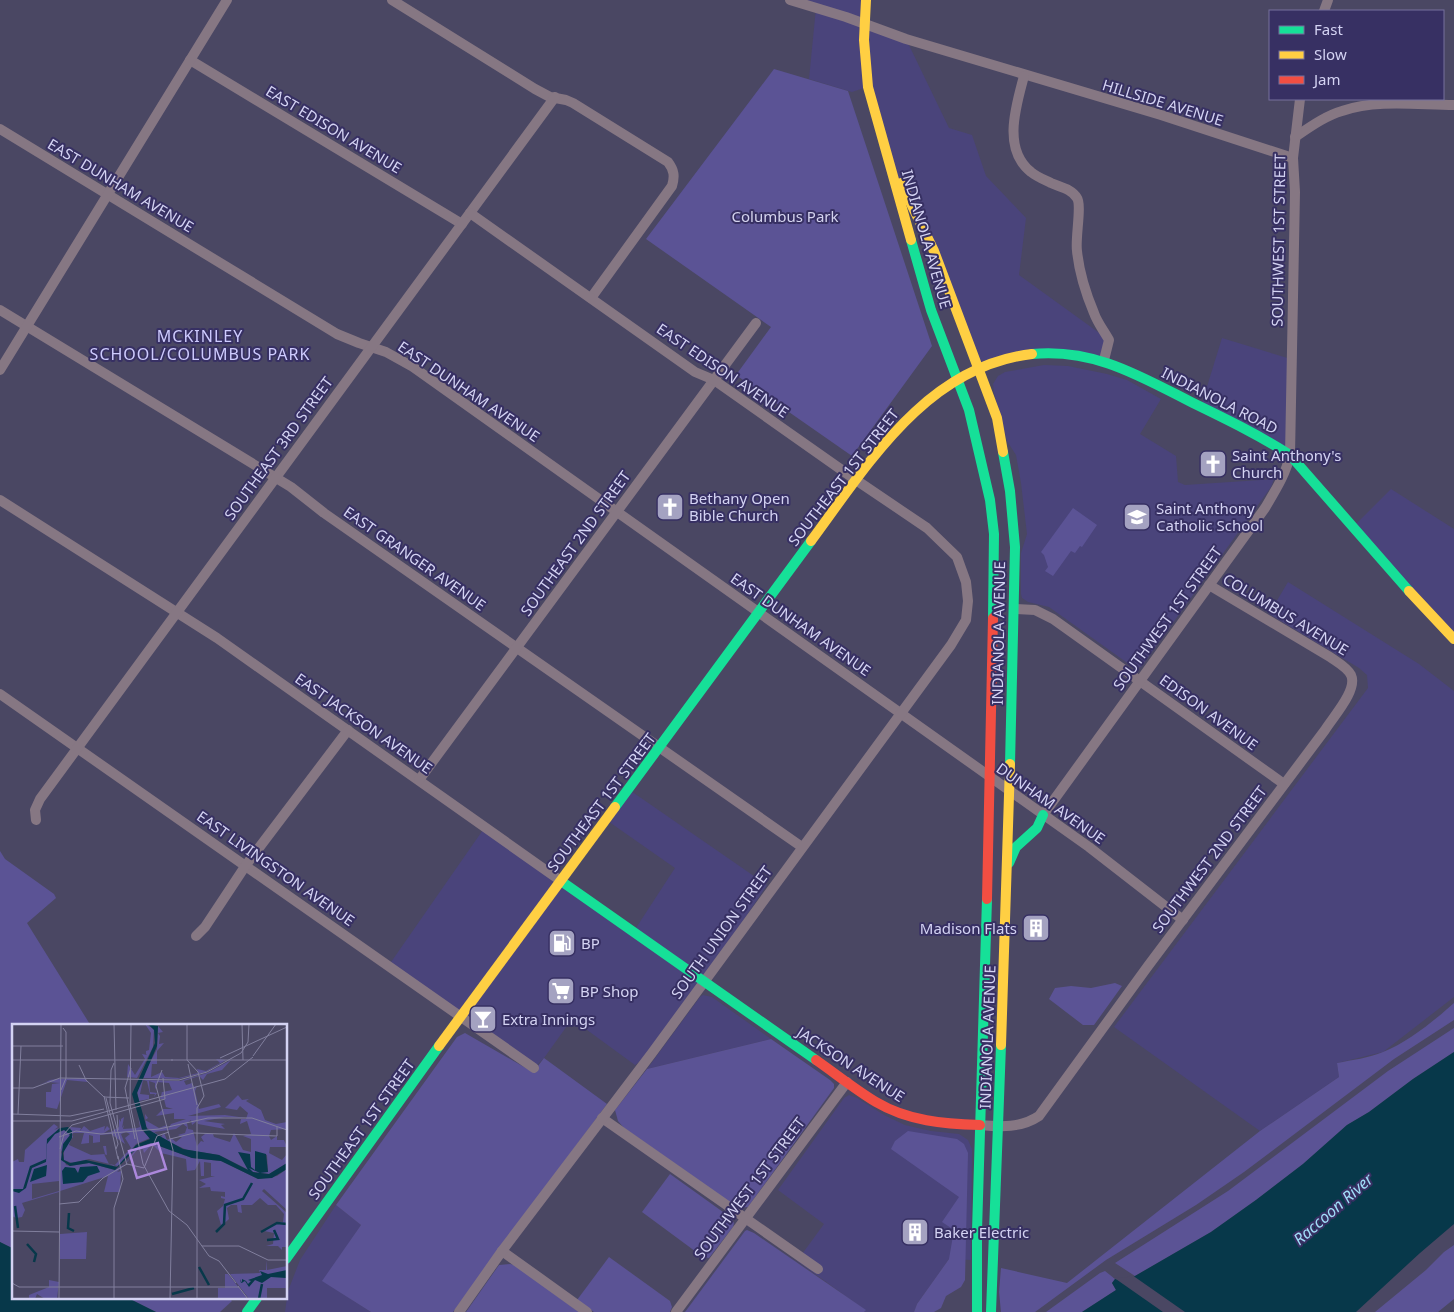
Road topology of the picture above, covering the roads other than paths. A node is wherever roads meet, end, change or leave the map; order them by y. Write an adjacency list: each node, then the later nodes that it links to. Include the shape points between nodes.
1 (227, 0): 6 (street)
2 (392, 0): 8 (street, via 535,89)
3 (790, 0): 5 (street, HILLSIDE AVENUE)
4 (866, 0): 5 (main road, INDIANOLA AVENUE)
5 (864, 24): 7 (street, HILLSIDE AVENUE); 14 (main road, INDIANOLA AVENUE, via 868,87)
6 (190, 60): 15 (street); 17 (street, EAST EDISON AVENUE)
7 (1024, 76): 13 (street, HILLSIDE AVENUE, via 1161,115); 23 (street, via 1014,113 1016,151 1032,173 1070,191 1077,198 1077,250 1094,314 1109,340)
8 (555, 97): 16 (street, SOUTHEAST 3RD STREET); 18 (street, via 573,103 668,162 674,170 672,186)
9 (1300, 100): 12 (street, SOUTHWEST 1ST STREET)
10 (1454, 105): 12 (street, via 1371,104 1343,110)
11 (0, 129): 15 (street, EAST DUNHAM AVENUE)
12 (1295, 137): 13 (street, SOUTHWEST 1ST STREET)
13 (1293, 158): 28 (street, SOUTHWEST 1ST STREET)
14 (890, 162): 24 (main road, INDIANOLA AVENUE, via 934,250); 27 (main road, INDIANOLA AVENUE, via 931,310)
15 (108, 195): 21 (street); 22 (street, EAST DUNHAM AVENUE, via 337,334)
16 (470, 213): 17 (street, SOUTHEAST 3RD STREET); 18 (street, EAST EDISON AVENUE)
17 (462, 224): 22 (street, SOUTHEAST 3RD STREET)
18 (591, 298): 26 (street, EAST EDISON AVENUE, via 695,372)
19 (0, 310): 21 (street, EAST GRANGER AVENUE)
20 (756, 323): 26 (street, SOUTHEAST 2ND STREET)
21 (26, 327): 25 (street); 29 (street, EAST GRANGER AVENUE)
22 (371, 346): 29 (street, SOUTHEAST 3RD STREET); 32 (street, EAST DUNHAM AVENUE, via 413,368)
23 (1104, 360): 24 (main road, INDIANOLA ROAD, via 1070,354 1032,354 1004,359); 28 (main road, INDIANOLA ROAD)
24 (978, 369): 27 (main road, INDIANOLA ROAD); 35 (main road, INDIANOLA AVENUE, via 996,418 1010,491 1015,547)
25 (0, 370)
26 (714, 380): 30 (street, EAST EDISON AVENUE); 32 (street, SOUTHEAST 2ND STREET)
27 (958, 381): 30 (main road, SOUTHEAST 1ST STREET, via 907,418); 47 (main road, INDIANOLA AVENUE, via 972,419 994,534)
28 (1290, 455): 34 (street, SOUTHWEST 1ST STREET, via 1265,508); 38 (main road, INDIANOLA ROAD)
29 (275, 478): 36 (street, SOUTHEAST 3RD STREET); 39 (street, EAST GRANGER AVENUE)
30 (856, 480): 33 (street, EAST EDISON AVENUE, via 927,528); 37 (main road, SOUTHEAST 1ST STREET)
31 (0, 500): 36 (street, EAST JACKSON AVENUE)
32 (616, 512): 37 (street, EAST DUNHAM AVENUE); 39 (street, SOUTHEAST 2ND STREET)
33 (957, 556): 43 (street, SOUTH UNION STREET, via 966,582 966,620)
34 (1209, 585): 40 (street, SOUTHWEST 1ST STREET); 42 (street, COLUMBUS AVENUE, via 1347,670 1353,684)
35 (1014, 609): 40 (street, EDISON AVENUE, via 1045,614); 50 (main road, INDIANOLA AVENUE)
36 (177, 612): 44 (street, EAST JACKSON AVENUE); 45 (street, SOUTHEAST 3RD STREET)
37 (758, 613): 43 (street, EAST DUNHAM AVENUE); 46 (main road, SOUTHEAST 1ST STREET)
38 (1454, 639)
39 (517, 647): 46 (street, EAST GRANGER AVENUE); 48 (street, SOUTHEAST 2ND STREET)
40 (1140, 680): 49 (street, EDISON AVENUE); 51 (street, SOUTHWEST 1ST STREET)
41 (0, 694): 45 (street, EAST LIVINGSTON AVENUE)
42 (1348, 696): 49 (street, SOUTHWEST 2ND STREET)
43 (900, 714): 47 (street, DUNHAM AVENUE); 53 (street, SOUTH UNION STREET)
44 (348, 730): 48 (street, EAST JACKSON AVENUE); 54 (street)
45 (78, 747): 52 (street, SOUTHEAST 3RD STREET, via 40,799 35,810); 54 (street, EAST LIVINGSTON AVENUE)
46 (660, 747): 53 (street, EAST GRANGER AVENUE); 56 (main road, SOUTHEAST 1ST STREET)
47 (990, 778): 50 (street, DUNHAM AVENUE); 64 (main road, INDIANOLA AVENUE)
48 (419, 780): 56 (street, EAST JACKSON AVENUE)
49 (1284, 784): 57 (street, SOUTHWEST 2ND STREET)
50 (1009, 791): 51 (street, DUNHAM AVENUE); 55 (main road, INDIANOLA AVENUE)
51 (1043, 815): 55 (main road, via 1037,828 1016,847); 57 (street, DUNHAM AVENUE)
52 (36, 820)
53 (802, 847): 59 (street, SOUTH UNION STREET)
54 (246, 865): 58 (street); 60 (street, EAST LIVINGSTON AVENUE)
55 (1006, 868): 65 (main road, INDIANOLA AVENUE)
56 (561, 881): 59 (main road, EAST JACKSON AVENUE); 60 (main road, SOUTHEAST 1ST STREET)
57 (1183, 920): 65 (street, SOUTHWEST 2ND STREET, via 1039,1116 1028,1123)
58 (196, 936)
59 (703, 981): 62 (main road, JACKSON AVENUE); 63 (street, SOUTH UNION STREET)
60 (460, 1017): 61 (street, EAST LIVINGSTON AVENUE); 68 (main road, SOUTHEAST 1ST STREET)
61 (534, 1068)
62 (847, 1082): 64 (main road, JACKSON AVENUE, via 884,1107 912,1118 943,1124); 66 (street, SOUTHWEST 1ST STREET)
63 (602, 1118): 66 (street); 67 (street, SOUTH UNION STREET)
64 (980, 1125): 65 (street, JACKSON AVENUE); 75 (main road)
65 (999, 1126): 76 (main road)
66 (745, 1218): 69 (street); 74 (street, SOUTHWEST 1ST STREET)
67 (502, 1251): 72 (street, SOUTH UNION STREET); 73 (street)
68 (288, 1256)
69 (818, 1269)
70 (256, 1300): 71 (main road)
71 (247, 1312)
72 (459, 1312)
73 (587, 1312)
74 (676, 1312)
75 (976, 1312)
76 (991, 1312)

